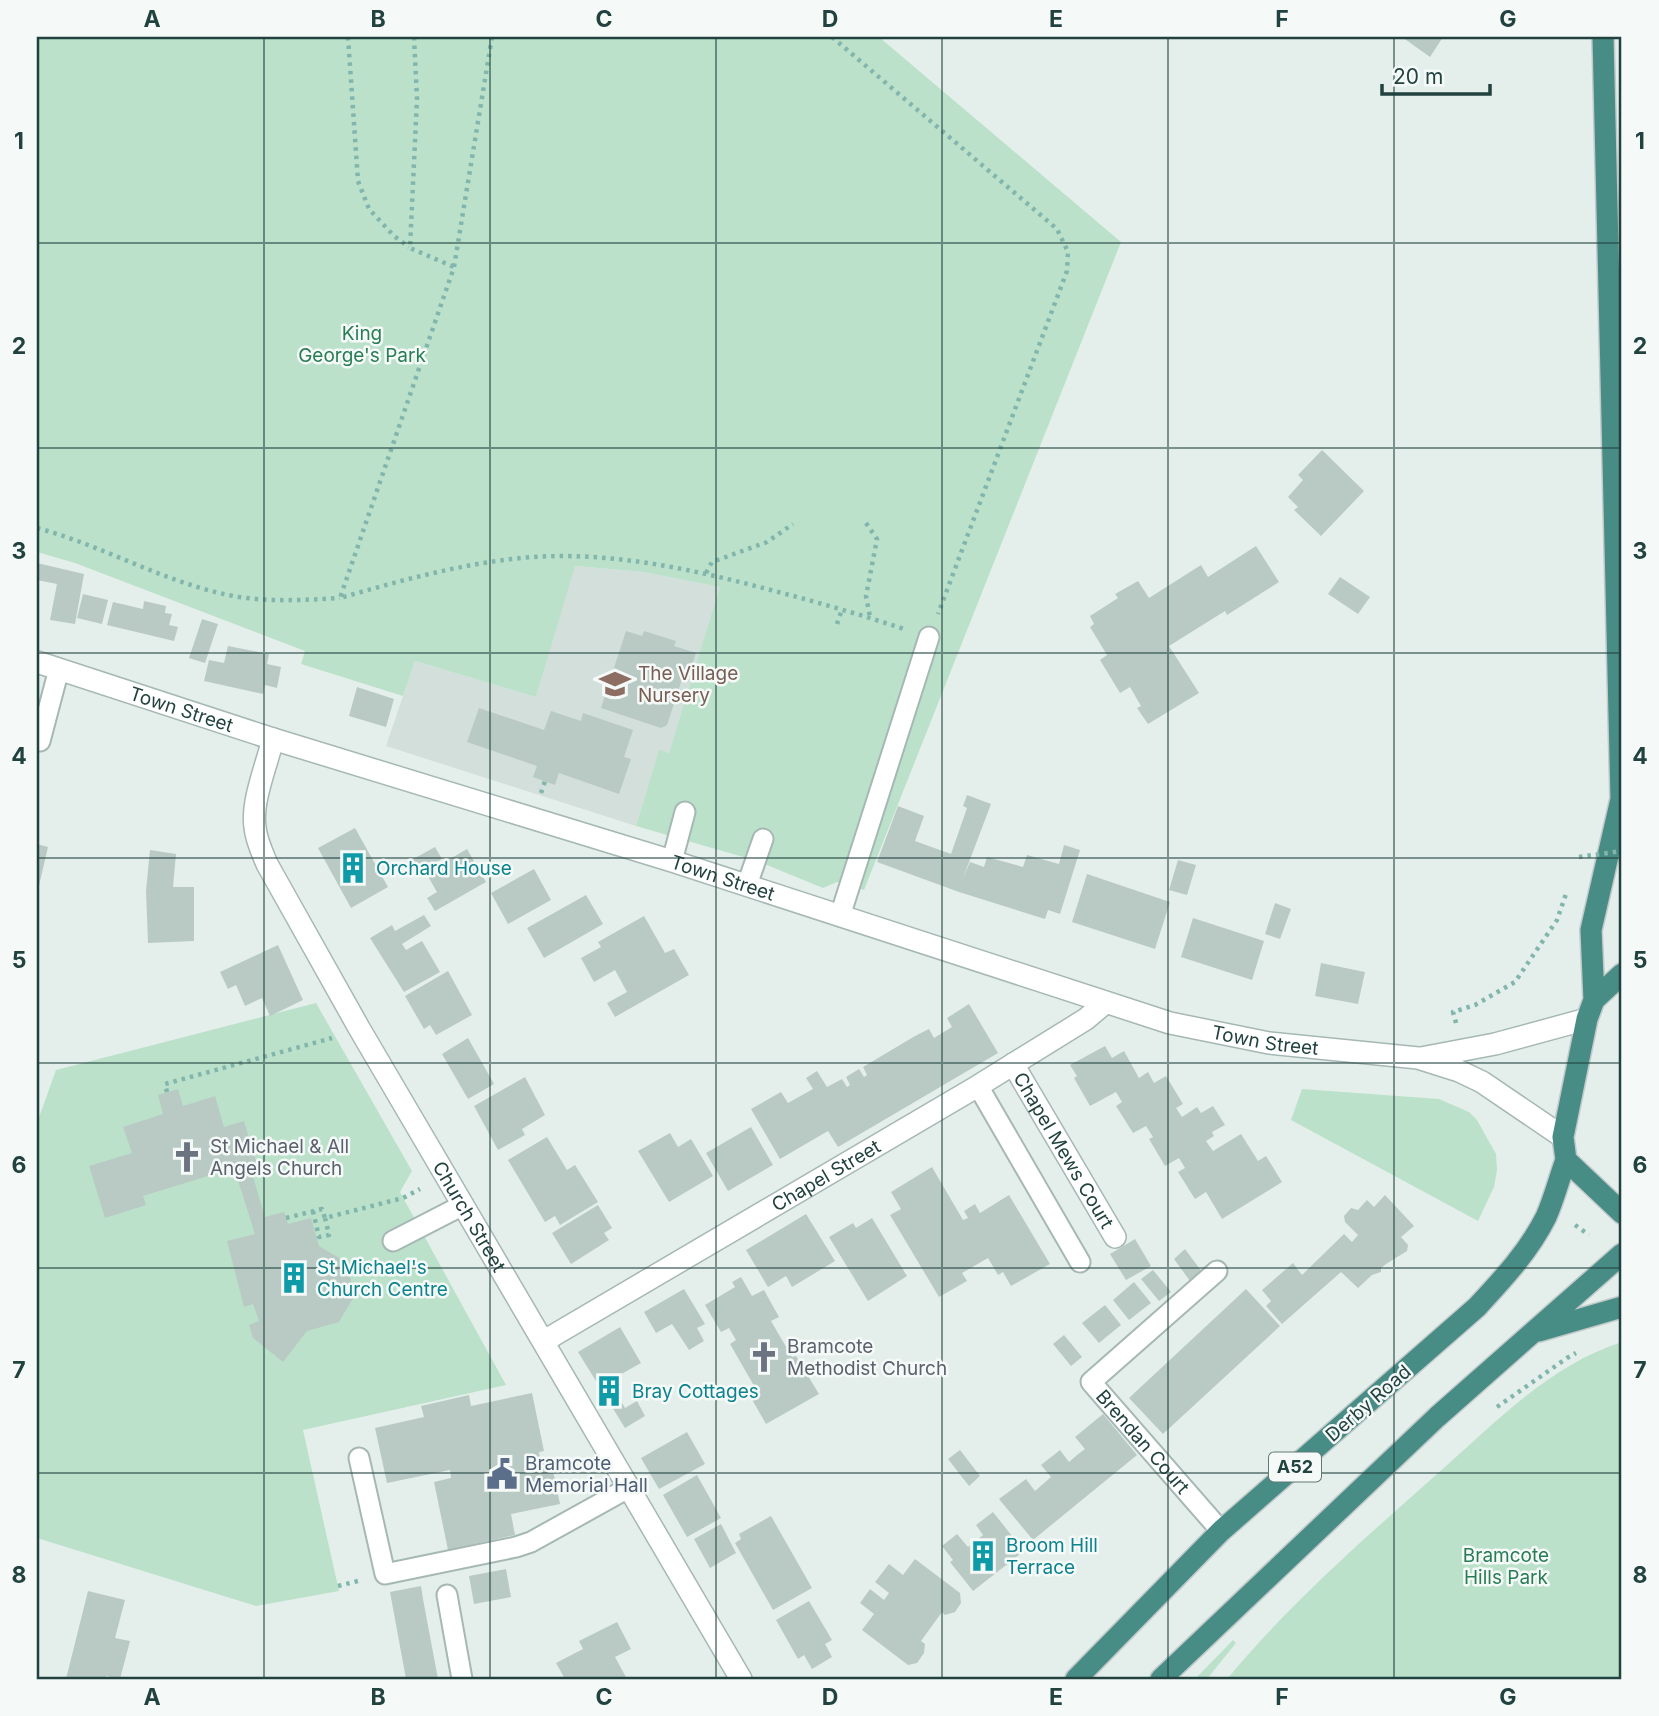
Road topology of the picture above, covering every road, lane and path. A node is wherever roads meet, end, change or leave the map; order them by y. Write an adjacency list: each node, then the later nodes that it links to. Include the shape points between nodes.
1 (348, 37): 6 (path, via 358,181 369,209)
2 (414, 37): 6 (path, via 417,99)
3 (492, 37): 7 (path)
4 (832, 37): 16 (path, via 1057,229 1068,252 1067,271)
5 (1603, 37): 31 (highway, A52, via 1621,799 1591,930)
6 (410, 248): 7 (path)
7 (454, 267): 12 (path)
8 (866, 523): 14 (path, via 877,539 866,596)
9 (793, 524): 11 (path, via 766,542 712,562)
10 (37, 528): 12 (path, via 237,597 286,602)
11 (706, 573): 12 (path, via 604,559 523,558 452,569); 13 (path)
12 (340, 598)
13 (842, 609): 14 (path); 15 (path)
14 (870, 618): 16 (path)
15 (837, 624)
16 (929, 637): 28 (lane)
17 (37, 662): 18 (street, Town Street)
18 (59, 669): 19 (street, Town Street); 20 (lane)
19 (273, 739): 24 (street, Town Street); 33 (street, Church Street, via 256,807 257,838)
20 (40, 741)
21 (685, 812): 24 (lane)
22 (764, 839): 27 (lane)
23 (1622, 851): 25 (path, bridge, via 1579,857)
24 (672, 861): 27 (street, Town Street)
25 (1574, 869)
26 (1570, 882): 32 (path, via 1557,920 1515,982)
27 (747, 885): 28 (street, Town Street)
28 (840, 916): 30 (street, Town Street)
29 (1622, 974): 31 (highway)
30 (1105, 1003): 34 (street, Town Street, via 1170,1023 1269,1043); 35 (street, Chapel Street)
31 (1590, 1010): 34 (street, Town Street, via 1495,1045); 38 (highway, A52)
32 (1453, 1012)
33 (359, 1028): 37 (path, via 165,1084); 40 (street, Church Street)
34 (1418, 1058): 38 (street, Town Street, via 1482,1083)
35 (1013, 1065): 36 (street, Chapel Street); 48 (street, Chapel Mews Court)
36 (978, 1086): 51 (lane); 55 (street, Chapel Street)
37 (167, 1092)
38 (1563, 1137): 39 (highway, A52)
39 (1566, 1160): 43 (highway); 60 (highway, Derby Road / A52, via 1547,1214 1511,1271 1477,1307)
40 (446, 1176): 41 (street, Church Street); 45 (path, via 404,1199)
41 (463, 1205): 49 (lane); 55 (street, Church Street)
42 (313, 1211): 44 (path); 45 (path, via 322,1209); 45 (path, via 319,1237 329,1235)
43 (1622, 1213)
44 (286, 1218)
45 (325, 1218)
46 (1575, 1225): 47 (path)
47 (1588, 1235)
48 (1115, 1237)
49 (393, 1241)
50 (1622, 1254): 54 (highway)
51 (1080, 1262)
52 (1217, 1271): 60 (lane, Brendan Court, via 1091,1382)
53 (1622, 1307): 54 (highway)
54 (1531, 1333): 65 (highway)
55 (544, 1341): 59 (street, Church Street)
56 (1579, 1352): 57 (path)
57 (1491, 1411)
58 (359, 1458): 59 (lane, via 384,1574 523,1544)
59 (630, 1487): 63 (street, Church Street)
60 (1221, 1531): 64 (highway, Derby Road / A52)
61 (446, 1595): 62 (lane)
62 (462, 1679)
63 (741, 1679)
64 (1076, 1679)
65 (1161, 1679)

